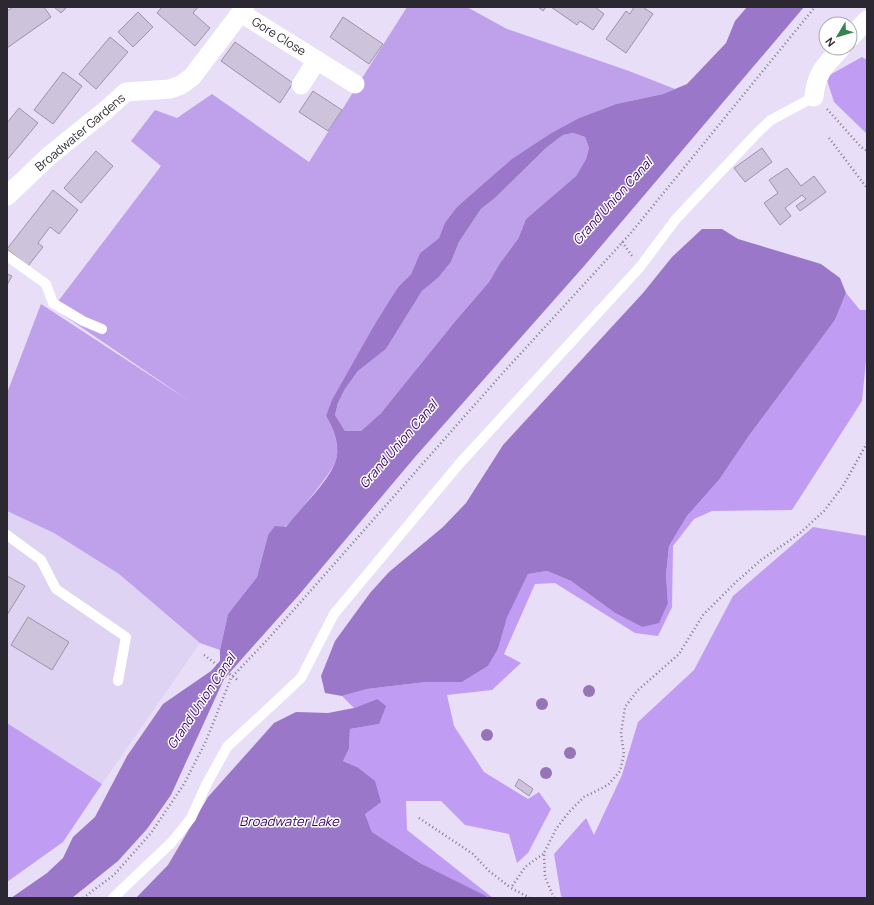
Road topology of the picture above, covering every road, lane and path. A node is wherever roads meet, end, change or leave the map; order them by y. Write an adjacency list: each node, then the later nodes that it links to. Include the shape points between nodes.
1 (815, 7): 24 (path, via 630,234 231,678 206,741 184,784 155,827 114,875)
2 (243, 10): 6 (street, Gore Close); 13 (street, Broadwater Gardens, via 192,77 170,89 126,92 49,156)
3 (867, 20): 4 (street)
4 (858, 30)
5 (834, 56): 9 (street, via 820,72 815,83)
6 (317, 60): 7 (street, Gore Close); 8 (street, Gore Close)
7 (355, 84)
8 (301, 85)
9 (814, 96): 11 (path); 25 (lane, via 771,120 758,132 676,219 640,267 460,463 334,614 301,678 227,747 191,818 172,842)
10 (829, 138): 12 (path)
11 (867, 151)
12 (867, 188)
13 (7, 196)
14 (7, 256): 15 (lane, via 46,284 53,303)
15 (102, 329)
16 (867, 443): 22 (path, via 843,486 824,511 799,534 761,560 735,583 703,615 679,654 636,691 625,708 621,734 624,754 620,771 608,785 584,797 569,812 556,829)
17 (7, 535): 19 (lane, via 41,560 56,589 126,637)
18 (204, 655): 20 (path)
19 (118, 681)
20 (239, 681)
21 (419, 818): 23 (path, via 473,854 489,871)
22 (544, 853): 23 (path, via 525,867); 27 (path, via 545,877)
23 (511, 888): 26 (path)
24 (83, 898)
25 (113, 898)
26 (530, 898)
27 (554, 898)

